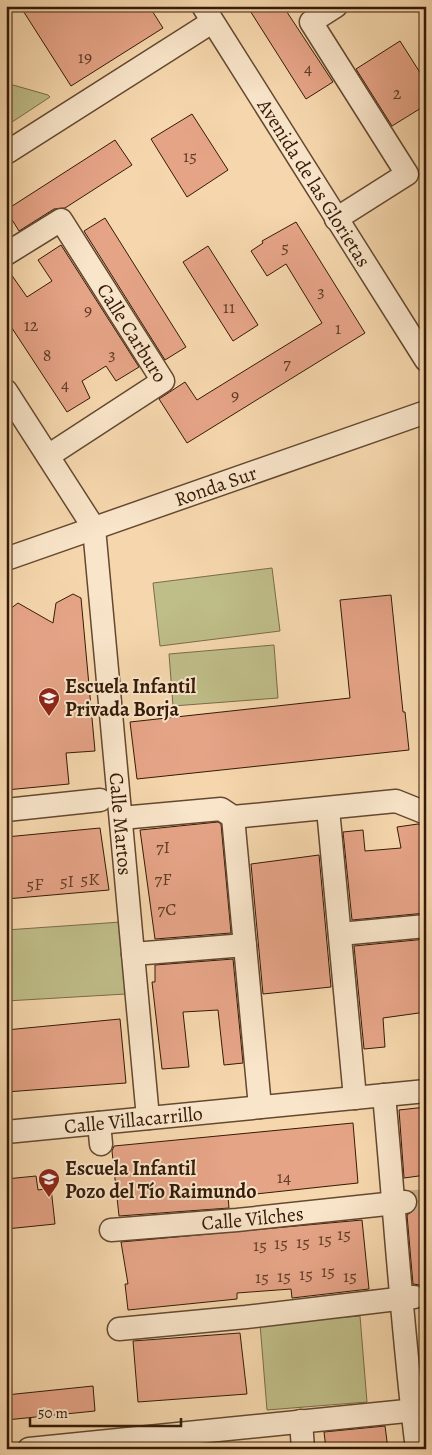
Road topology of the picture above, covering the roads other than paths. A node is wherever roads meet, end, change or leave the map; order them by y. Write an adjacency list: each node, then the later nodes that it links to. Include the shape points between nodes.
1 (336, 6): 4 (street, via 311,22 407,174)
2 (207, 14): 3 (street); 4 (street, Avenida de las Glorietas)
3 (6, 153)
4 (336, 219): 6 (street, Avenida de las Glorietas)
5 (6, 254): 9 (street, Calle Carburo, via 61,220 164,381)
6 (426, 360)
7 (6, 390): 9 (street)
8 (426, 412): 10 (street, Ronda Sur)
9 (48, 456): 10 (street)
10 (94, 528): 11 (street, Ronda Sur); 17 (street, Calle Martos)
11 (6, 560)
12 (100, 800): 14 (street, Calle Martos)
13 (328, 808): 15 (street, via 396,801); 16 (street); 19 (street)
14 (6, 810)
15 (426, 813)
16 (233, 817): 17 (street, via 221,809); 20 (street)
17 (121, 818): 21 (street, Calle Martos)
18 (426, 926): 19 (street)
19 (340, 934): 24 (street)
20 (245, 945): 21 (street); 25 (street)
21 (133, 954): 26 (street, Calle Martos)
22 (426, 1091): 23 (street, Calle Villacarrillo)
23 (384, 1096): 24 (street, Calle Villacarrillo); 28 (street)
24 (355, 1098): 25 (street, Calle Villacarrillo)
25 (260, 1107): 26 (street, Calle Villacarrillo)
26 (148, 1118): 27 (street, Calle Villacarrillo, via 100,1133)
27 (6, 1132)
28 (400, 1202): 29 (street, Calle Vilches); 30 (street)
29 (111, 1230)
30 (407, 1298): 31 (street); 32 (street)
31 (119, 1329)
32 (419, 1410): 33 (street); 37 (street)
33 (301, 1421): 34 (street); 36 (street)
34 (189, 1440): 35 (street)
35 (29, 1449)
36 (303, 1449)
37 (417, 1449)

